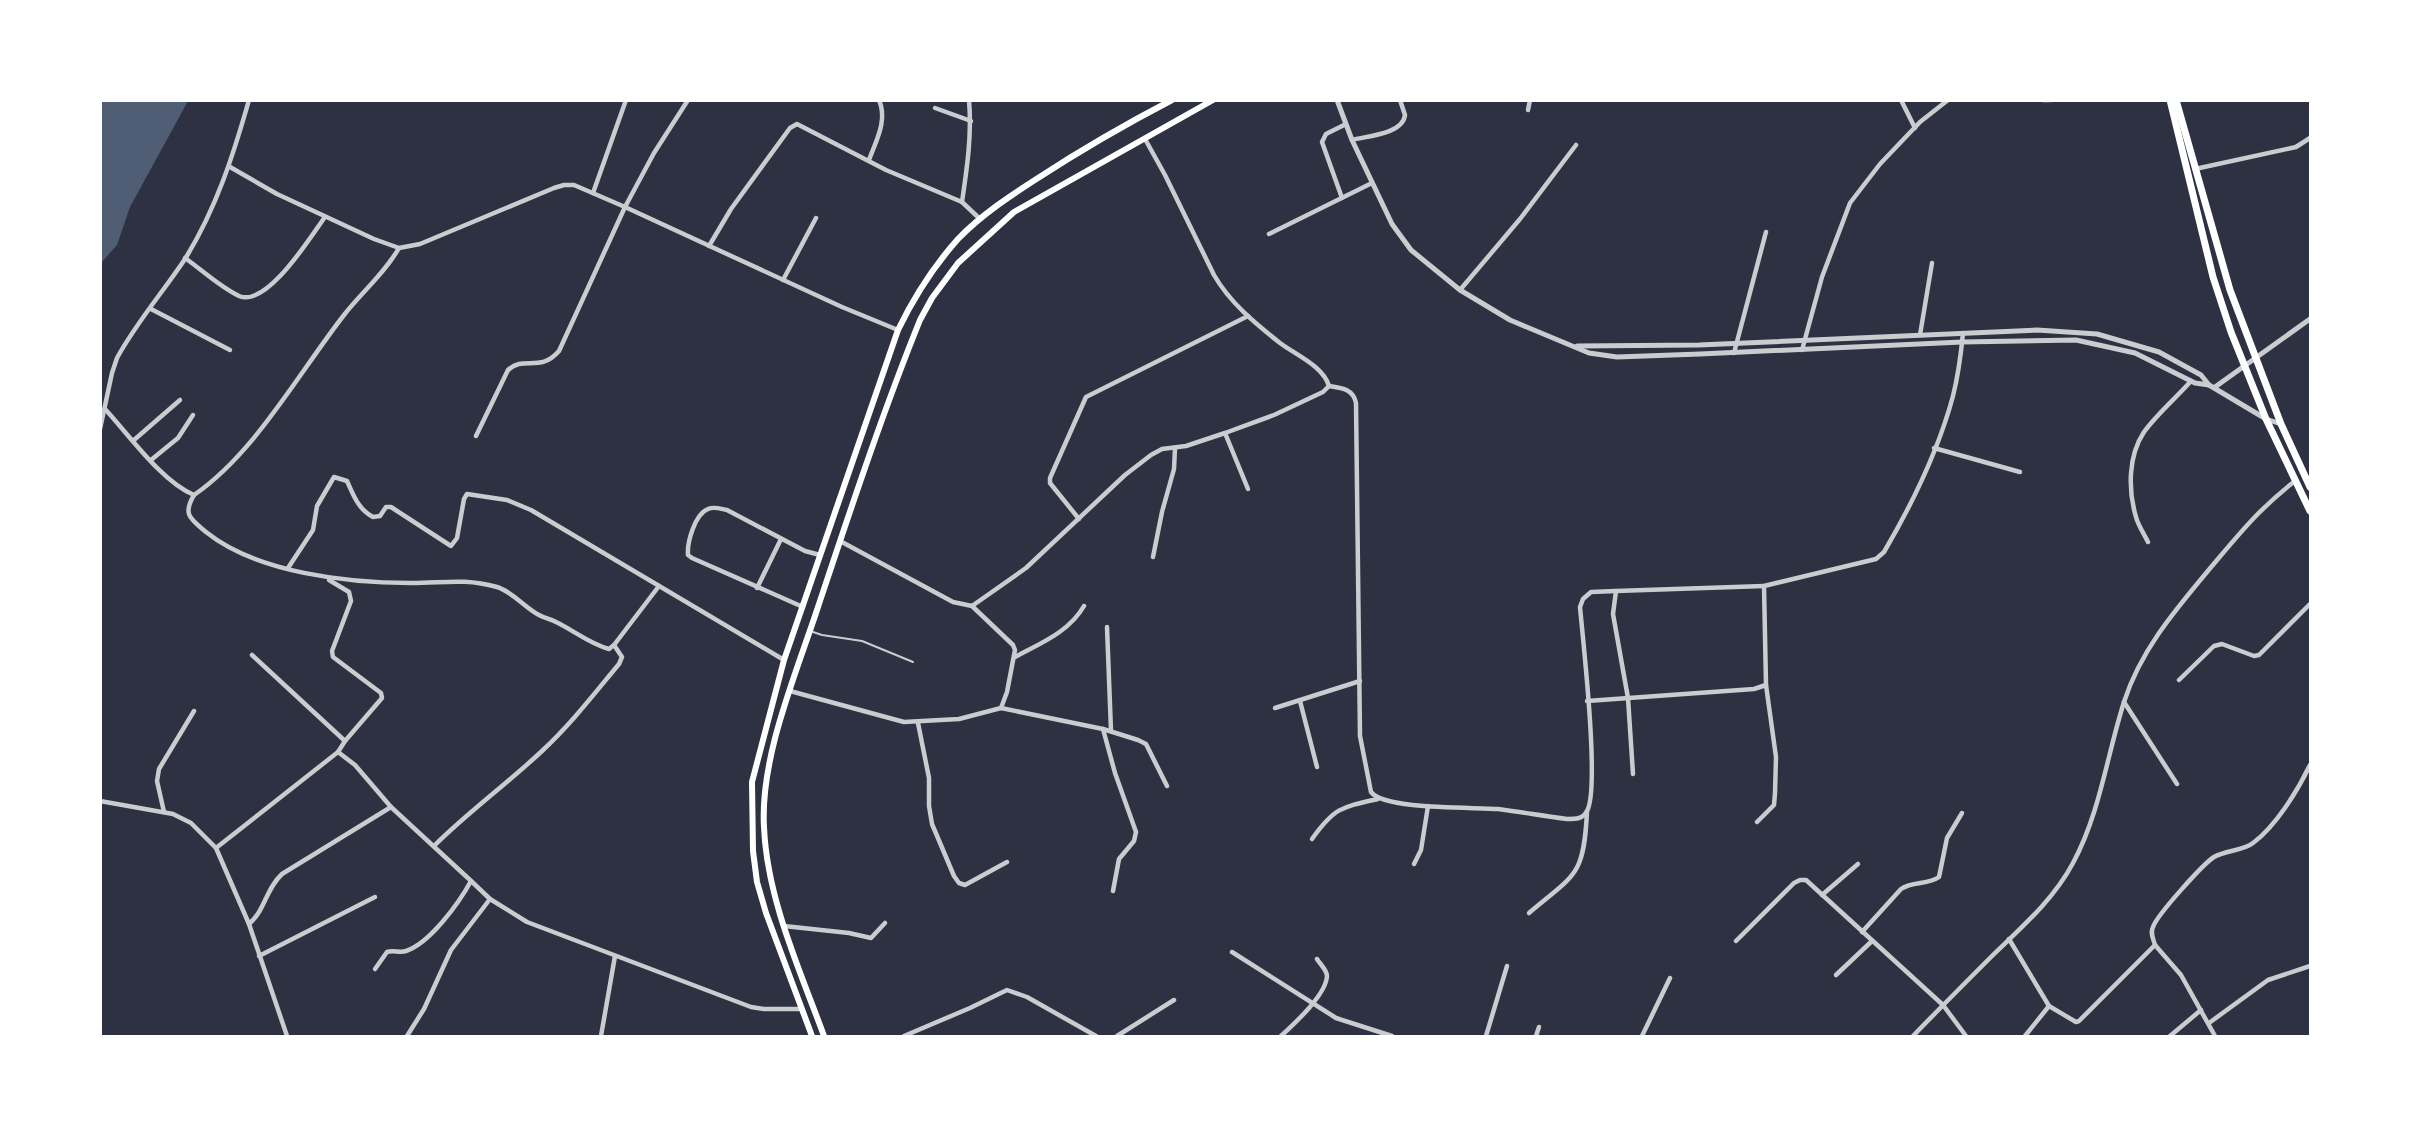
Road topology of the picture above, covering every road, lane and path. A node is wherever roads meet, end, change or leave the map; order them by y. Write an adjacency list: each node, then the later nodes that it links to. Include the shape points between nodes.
1 (249, 100): 27 (street)
2 (626, 100): 30 (street)
3 (688, 100): 33 (street)
4 (879, 100): 26 (street, via 883,116)
5 (969, 100): 19 (street)
6 (1173, 100): 36 (main road, via 1072,156)
7 (1214, 100): 23 (main road)
8 (1337, 100): 20 (street)
9 (1400, 100): 24 (street, via 1405,115 1401,125)
10 (1530, 100): 18 (street)
11 (1901, 100): 21 (street)
12 (1948, 100): 21 (street)
13 (2043, 100): 14 (street)
14 (2051, 100)
15 (2170, 100): 59 (main road, via 2213,277)
16 (2176, 100): 28 (main road)
17 (935, 108): 19 (street)
18 (1528, 110)
19 (971, 121): 32 (street)
20 (1346, 124): 24 (street); 31 (street, via 1326,134 1322,142)
21 (1915, 128): 51 (street, via 1850,203)
22 (2310, 138): 28 (street, via 2296,147)
23 (1145, 139): 46 (street, via 1218,282); 73 (main road, via 1014,212 958,263 920,320)
24 (1352, 140): 29 (street)
25 (1576, 145): 44 (street)
26 (869, 160): 32 (street); 39 (street, via 794,125 731,209)
27 (230, 167): 34 (street); 41 (street)
28 (2195, 169): 58 (main road, via 2230,290)
29 (1372, 183): 31 (street); 44 (street, via 1395,230 1411,250)
30 (593, 194): 33 (street); 40 (street, via 564,184 420,244)
31 (1342, 198): 38 (street)
32 (962, 202): 36 (street)
33 (625, 207): 39 (street); 70 (street, via 559,351 547,363 512,366)
34 (325, 217): 40 (street); 41 (street, via 283,273 253,296 241,297)
35 (816, 218): 43 (street)
36 (980, 219): 48 (main road, via 933,269)
37 (1766, 232): 53 (street)
38 (1269, 234)
39 (709, 246): 43 (street)
40 (399, 248): 83 (street, via 311,357 241,454)
41 (185, 258): 45 (street)
42 (1932, 263): 50 (street)
43 (783, 280): 48 (street)
44 (1460, 290): 54 (street, via 1520,324)
45 (151, 309): 55 (street); 64 (street, via 117,358)
46 (1248, 316): 61 (street, via 1318,370); 85 (street, via 1086,397 1050,478)
47 (2310, 319): 58 (street)
48 (898, 330): 72 (main road)
49 (1963, 333): 50 (street); 52 (street); 62 (street, via 2037,330 2097,334 2158,352 2201,375)
50 (1920, 334): 51 (street)
51 (1804, 340): 53 (street); 56 (street)
52 (1962, 342): 56 (street); 60 (street, via 2084,341 2147,357); 75 (street, via 1954,393)
53 (1735, 343): 54 (street); 57 (street)
54 (1575, 346): 57 (street, via 1602,356)
55 (230, 350)
56 (1802, 350): 57 (street)
57 (1734, 353)
58 (2256, 359): 59 (street); 67 (main road)
59 (2245, 365): 62 (street); 66 (main road)
60 (2191, 381): 62 (street); 88 (street, via 2145,431 2132,460 2136,518)
61 (1329, 386): 69 (street, via 1274,415); 109 (street, via 1351,392 1356,404)
62 (2212, 386): 66 (street)
63 (180, 400): 71 (street)
64 (105, 409): 68 (street); 71 (street)
65 (193, 415): 76 (street, via 178,438)
66 (2266, 419): 67 (street); 80 (main road)
67 (2281, 424): 81 (main road)
68 (100, 429)
69 (1225, 433): 74 (street); 82 (street)
70 (476, 436)
71 (134, 440): 76 (street)
72 (859, 440): 73 (main road); 77 (main road)
73 (874, 445): 78 (main road)
74 (1174, 448): 85 (street, via 1162,449 1142,461); 90 (street, via 1174,469)
75 (1934, 448): 79 (street); 94 (street, via 1908,506 1878,558)
76 (151, 460): 83 (street, via 182,490)
77 (850, 464): 78 (main road); 89 (main road)
78 (865, 470): 87 (main road)
79 (2020, 472)
80 (2295, 482): 84 (main road); 115 (street, via 2255,515 2173,612 2135,674)
81 (2310, 486)
82 (1248, 489)
83 (194, 495): 91 (street, via 189,516 215,538 256,559)
84 (2310, 511)
85 (1078, 519): 98 (street, via 1026,568)
86 (781, 539): 89 (street); 95 (street); 95 (street, via 727,510 713,507 699,516 688,555)
87 (840, 541): 98 (street, via 953,602); 102 (main road)
88 (2148, 542)
89 (820, 555): 100 (main road)
90 (1153, 557)
91 (288, 568): 92 (street); 93 (street, via 313,530 317,506 334,477 347,481 364,512 376,518 391,507 451,546 457,538 467,494 507,500 531,510)
92 (327, 578): 103 (street, via 482,584 506,590 539,615 601,647 609,649); 122 (street, via 351,595 333,657 381,693 382,698)
93 (658, 586): 103 (street); 106 (street)
94 (1764, 586): 96 (street); 110 (street)
95 (757, 588): 100 (street)
96 (1616, 591): 112 (street, via 1613,614); 114 (street, via 1587,593 1581,603)
97 (2310, 604): 108 (street, via 2259,655 2222,644 2214,646)
98 (972, 606): 105 (street, via 1013,645)
99 (1084, 606): 105 (street, via 1077,618 1059,633)
100 (803, 607): 106 (main road)
101 (1107, 627): 121 (street)
102 (810, 631): 107 (lane, via 862,641); 111 (main road)
103 (615, 645): 138 (street, via 622,657 619,664 573,720)
104 (252, 655): 122 (street)
105 (1015, 657): 116 (street)
106 (784, 660): 170 (main road, via 752,782 753,851 766,913)
107 (913, 662)
108 (2178, 680)
109 (1360, 681): 113 (street); 129 (street, via 1362,745 1371,792)
110 (1766, 685): 112 (street); 136 (street, via 1776,757 1775,793 1774,805)
111 (790, 690): 119 (street, via 892,720); 151 (main road, via 764,796 770,869)
112 (1628, 698): 114 (street); 126 (street)
113 (1300, 701): 117 (street); 125 (street)
114 (1587, 701): 133 (street, via 1592,771)
115 (2124, 702): 127 (street); 153 (street, via 2085,839 2052,893)
116 (1001, 708): 119 (street, via 959,719); 120 (street)
117 (1275, 708)
118 (194, 711): 134 (street, via 159,769 157,781)
119 (918, 723): 140 (street, via 929,778 932,824 954,876 965,885)
120 (1103, 729): 121 (street); 144 (street, via 1136,832 1134,841 1119,859)
121 (1111, 731): 128 (street, via 1146,744)
122 (345, 741): 123 (street)
123 (339, 752): 132 (street); 139 (street)
124 (2310, 765): 156 (street, via 2291,798 2257,840 2214,858 2156,920 2151,934)
125 (1317, 767)
126 (1633, 774)
127 (2177, 784)
128 (1167, 786)
129 (1378, 798): 131 (street); 137 (street, via 1339,810 1327,818)
130 (100, 801): 134 (street)
131 (1428, 806): 133 (street, via 1498,809 1572,819); 141 (street, via 1421,850)
132 (391, 807): 138 (street); 150 (street, via 282,874 269,889 261,913)
133 (1587, 811): 148 (street, via 1586,839 1576,871 1564,886)
134 (164, 812): 139 (street, via 191,824)
135 (1962, 813): 152 (street, via 1947,838 1939,877 1901,889)
136 (1757, 822)
137 (1312, 839)
138 (434, 846): 143 (street)
139 (216, 848): 150 (street)
140 (1007, 862)
141 (1414, 864)
142 (1858, 864): 145 (street)
143 (471, 881): 147 (street); 163 (street, via 433,931 404,952 387,952)
144 (1113, 891)
145 (1822, 895): 152 (street); 154 (street, via 1806,880 1800,880)
146 (375, 897): 158 (street)
147 (490, 899): 159 (street, via 526,922); 175 (street, via 452,950)
148 (1528, 913)
149 (885, 923): 151 (street, via 871,938)
150 (249, 924): 158 (street)
151 (784, 926): 178 (main road)
152 (1862, 932): 155 (street)
153 (2009, 939): 168 (street); 169 (street)
154 (1736, 941)
155 (1872, 941): 164 (street); 168 (street)
156 (2155, 945): 169 (street, via 2079,1021); 171 (street, via 2181,975)
157 (1232, 952): 167 (street)
158 (259, 956): 174 (street)
159 (615, 956): 170 (street, via 751,1007); 176 (street)
160 (1317, 959): 167 (street, via 1327,975)
161 (1507, 966): 184 (street)
162 (2310, 966): 172 (street, via 2268,980)
163 (375, 969)
164 (1836, 975)
165 (1670, 978): 186 (street)
166 (1174, 1000): 181 (street)
167 (1313, 1004): 182 (street); 183 (street, via 1336,1018)
168 (1943, 1005): 187 (street); 188 (street)
169 (2049, 1006): 189 (street)
170 (800, 1009): 177 (main road)
171 (2201, 1010): 172 (street); 190 (street)
172 (2209, 1023): 191 (street)
173 (1539, 1027): 185 (street)
174 (287, 1036)
175 (407, 1036)
176 (601, 1036)
177 (812, 1036)
178 (825, 1036)
179 (904, 1036): 180 (street, via 1007,990)
180 (1096, 1036)
181 (1118, 1036)
182 (1281, 1036)
183 (1392, 1036)
184 (1486, 1036)
185 (1536, 1036)
186 (1642, 1036)
187 (1913, 1036)
188 (1966, 1036)
189 (2025, 1036)
190 (2170, 1036)
191 (2215, 1036)

